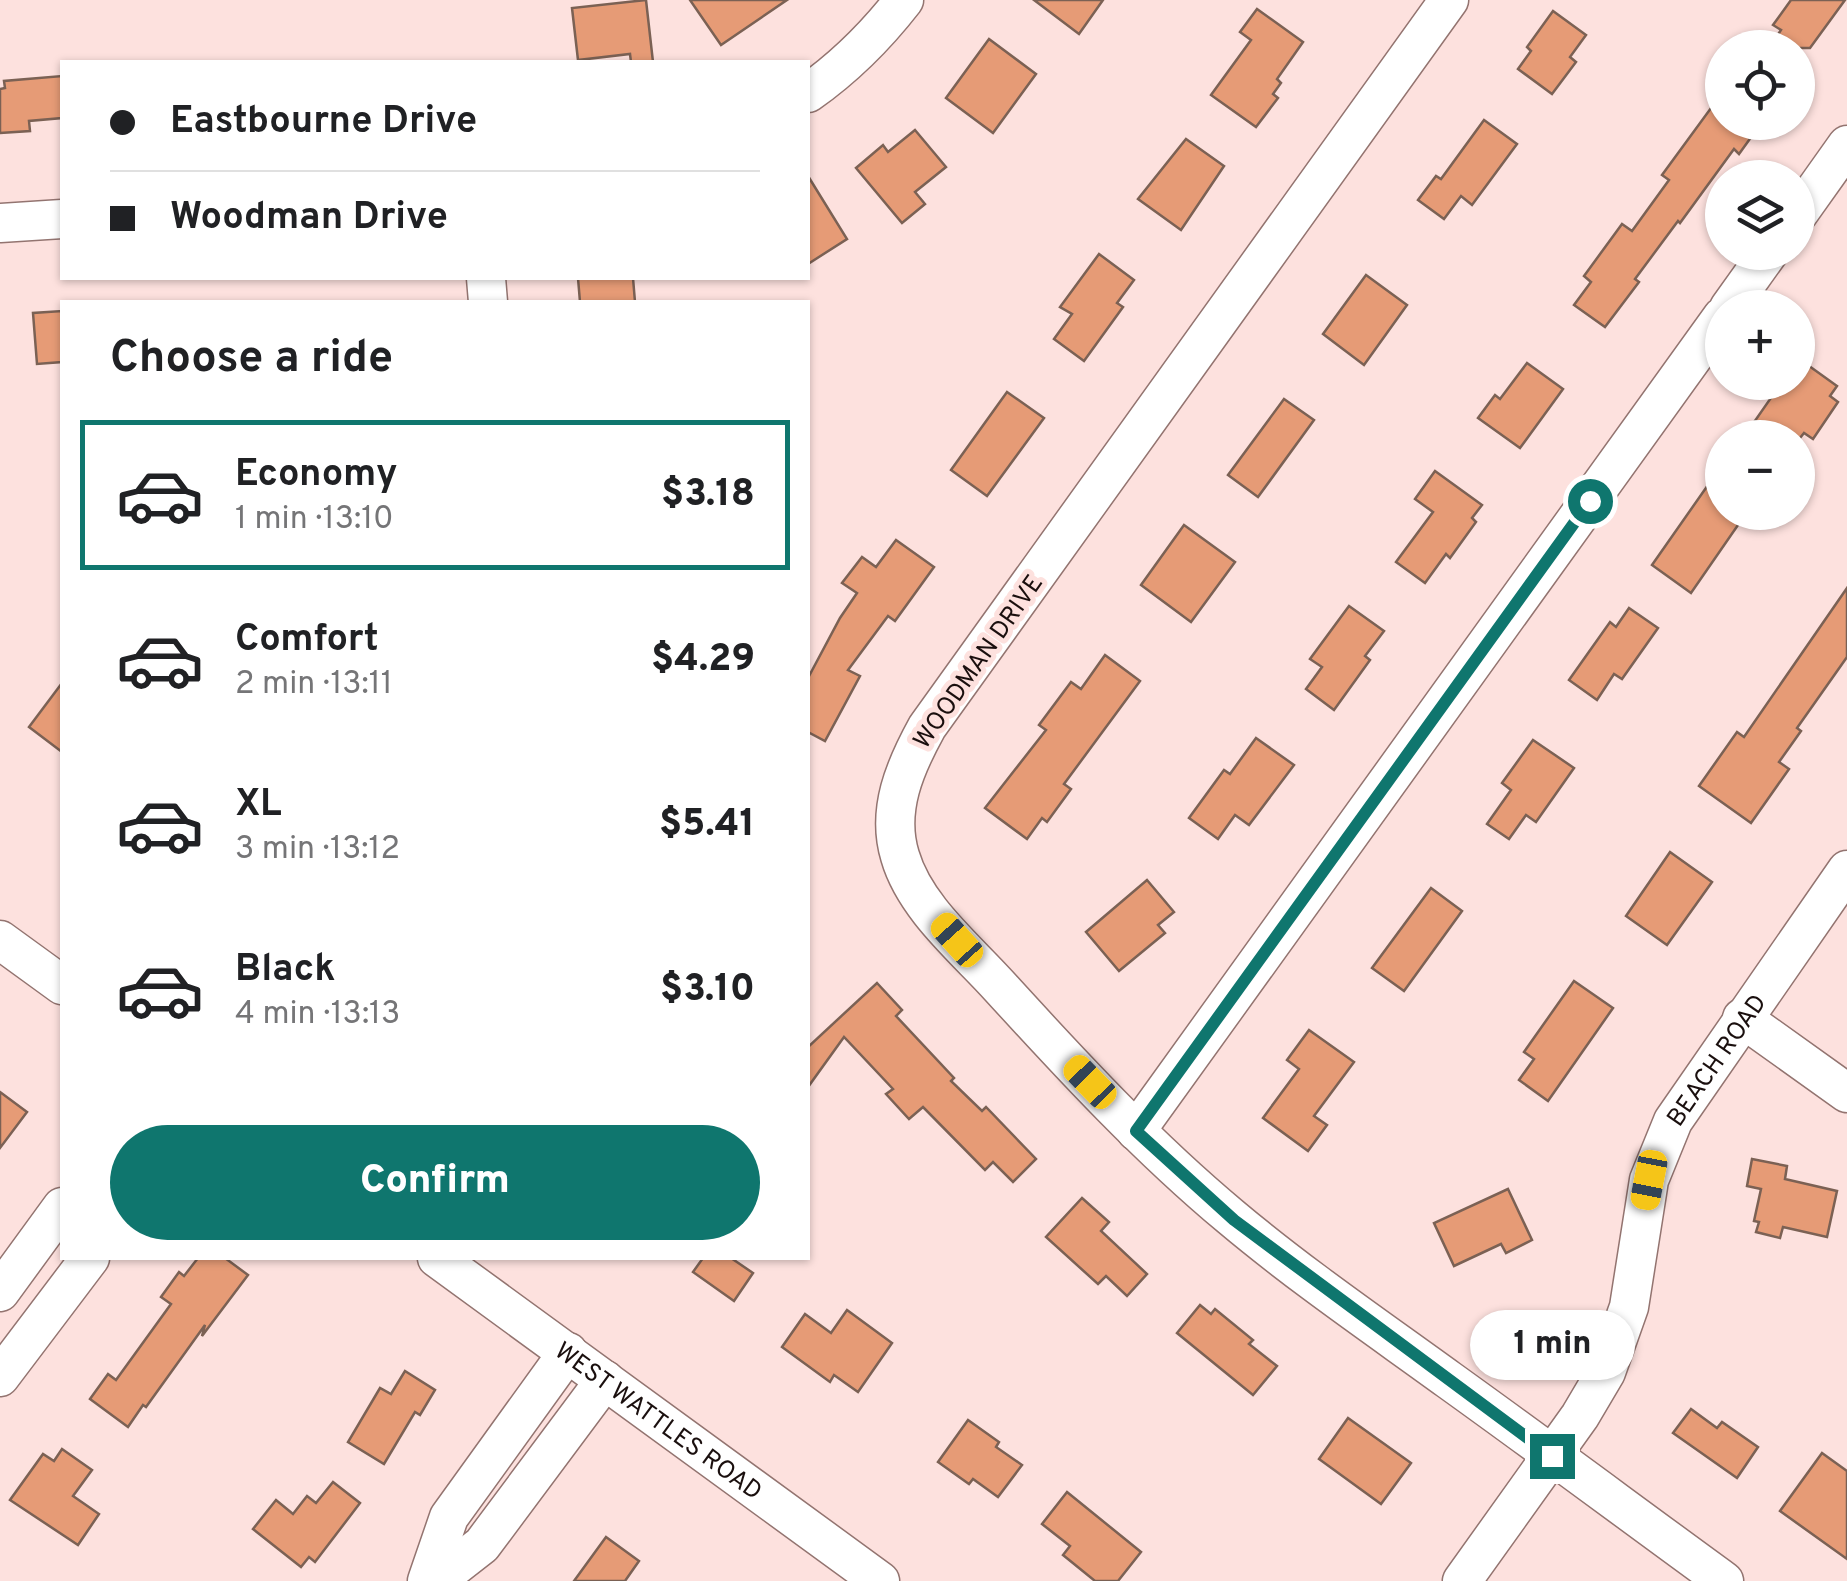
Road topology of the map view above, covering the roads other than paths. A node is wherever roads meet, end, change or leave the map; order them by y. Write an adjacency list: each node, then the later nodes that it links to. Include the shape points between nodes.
1 (904, 0): 3 (street, via 852,57)
2 (1449, 0): 14 (street, WOODMAN DRIVE, via 927,727 898,791 898,846 912,884)
3 (810, 90)
4 (1847, 145): 5 (street)
5 (1815, 190)
6 (60, 218): 7 (street)
7 (0, 223)
8 (1705, 341): 14 (street)
9 (1847, 870): 12 (street, BEACH ROAD)
10 (0, 940): 11 (street)
11 (60, 984)
12 (1742, 1018): 13 (street); 22 (street, BEACH ROAD, via 1659,1151 1619,1342)
13 (1847, 1094)
14 (1136, 1131): 22 (street, WOODMAN DRIVE, via 1234,1220)
15 (60, 1210): 18 (street)
16 (88, 1260): 20 (street)
17 (440, 1260): 19 (street, WEST WATTLES ROAD)
18 (0, 1292)
19 (568, 1352): 21 (street, WEST WATTLES ROAD); 23 (street, via 449,1517)
20 (0, 1377)
21 (605, 1380): 24 (street, via 482,1545); 25 (street, WEST WATTLES ROAD)
22 (1552, 1456): 26 (street, BEACH ROAD); 27 (street, WOODMAN DRIVE)
23 (427, 1581)
24 (436, 1581)
25 (880, 1581)
26 (1462, 1581)
27 (1724, 1581)

